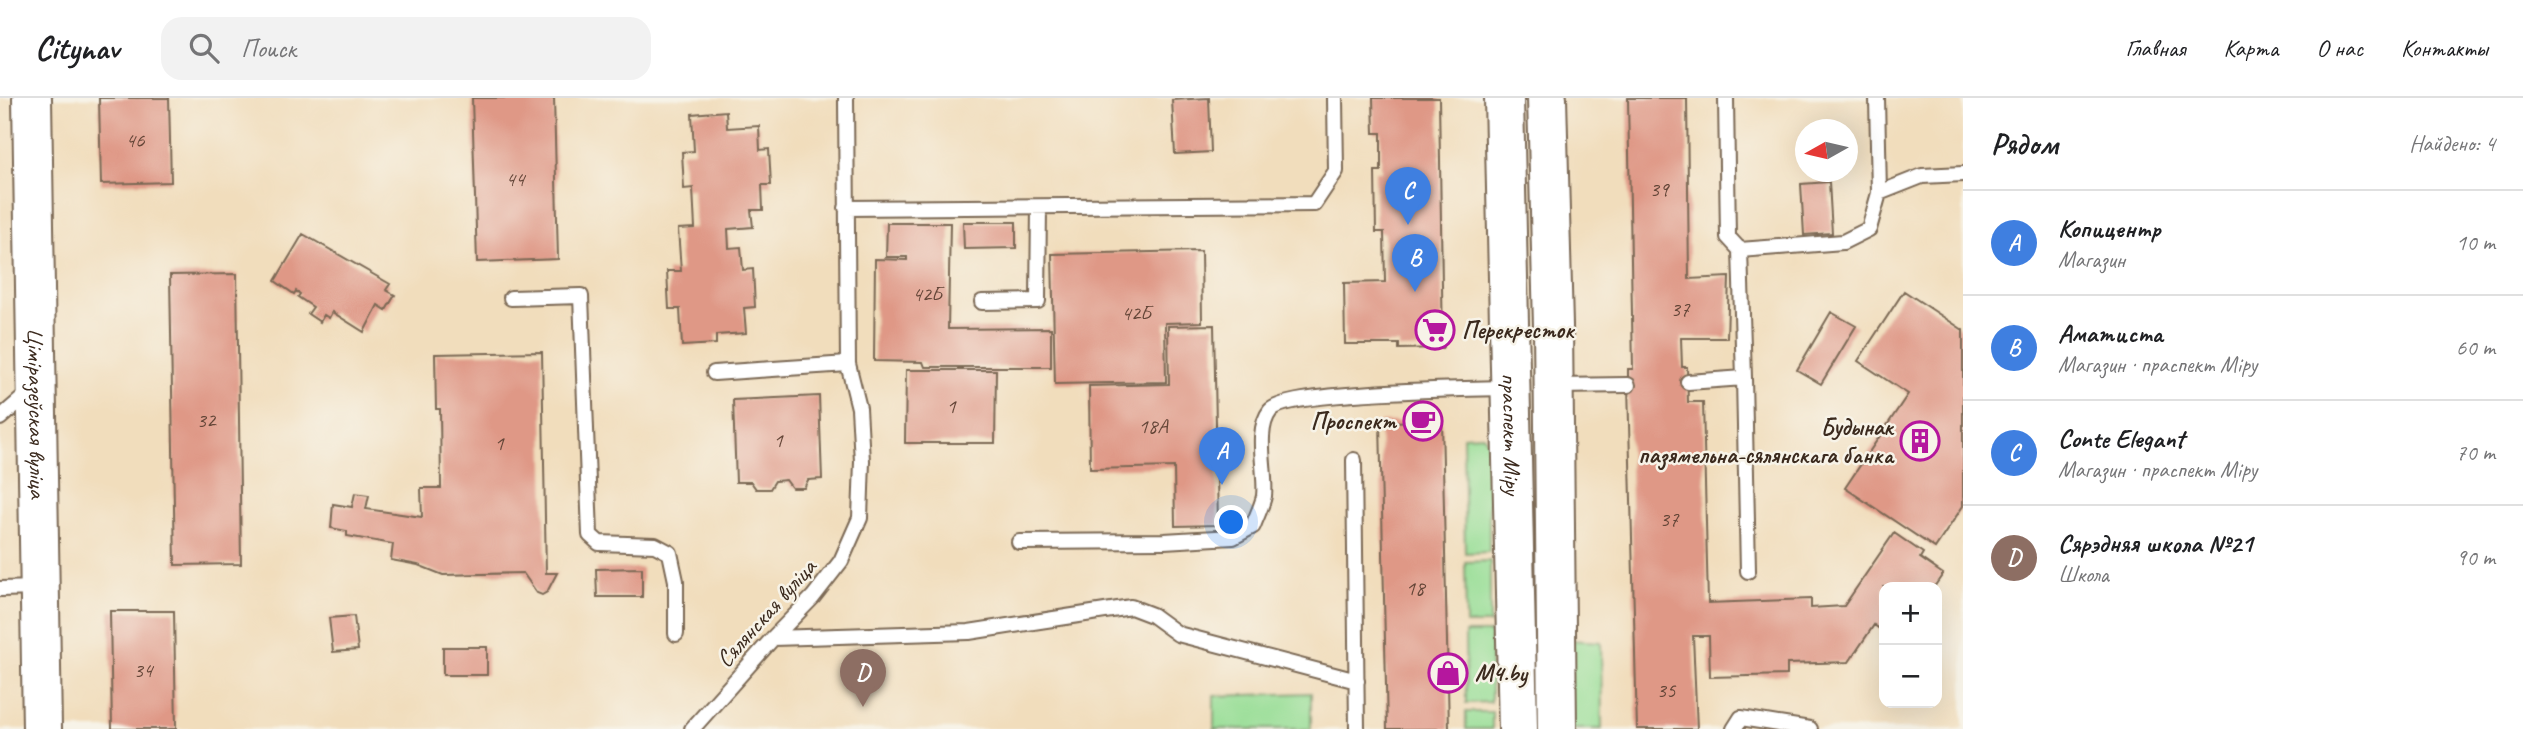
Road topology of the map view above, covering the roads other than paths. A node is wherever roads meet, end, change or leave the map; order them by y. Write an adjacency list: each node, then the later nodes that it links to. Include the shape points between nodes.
1 (32, 98): 21 (main road, Ціміразеўская вуліца)
2 (846, 98): 11 (lane)
3 (1335, 98): 10 (lane, via 1336,171 1314,204)
4 (1504, 98): 22 (main road, праспект Міру)
5 (1547, 98): 20 (main road, праспект Міру)
6 (1726, 98): 12 (lane, via 1728,237)
7 (1877, 98): 9 (lane)
8 (1963, 174): 9 (lane, via 1922,176)
9 (1879, 192): 12 (lane, via 1868,229 1843,242)
10 (1039, 207): 11 (lane); 14 (lane, via 1038,301)
11 (846, 208): 15 (lane)
12 (1740, 250): 17 (lane)
13 (511, 298): 29 (lane, via 581,296 590,535 599,543 654,545 670,553 676,581)
14 (982, 302)
15 (848, 365): 16 (lane); 30 (lane, Сялянская вуліца, via 859,408 860,518 841,561)
16 (714, 373)
17 (1744, 378): 18 (lane); 26 (lane)
18 (1688, 382)
19 (1628, 385): 20 (lane)
20 (1554, 386): 36 (main road, праспект Міру)
21 (36, 387): 23 (lane); 27 (main road, Ціміразеўская вуліца)
22 (1510, 388): 25 (lane, via 1317,397 1282,403 1270,411 1262,434 1264,497 1253,526 1233,537); 35 (main road, праспект Міру)
23 (0, 418)
24 (1354, 460): 31 (lane)
25 (1019, 542)
26 (1748, 571)
27 (39, 588): 28 (lane); 32 (main road, Ціміразеўская вуліца)
28 (0, 589)
29 (676, 634)
30 (773, 638): 31 (lane, via 969,632 1131,607 1152,615 1178,634); 33 (lane, Сялянская вуліца)
31 (1357, 681): 34 (lane)
32 (42, 729)
33 (692, 729)
34 (1357, 729)
35 (1518, 729)
36 (1558, 729)
37 (1734, 729): 38 (lane, via 1741,718)
38 (1810, 729)

